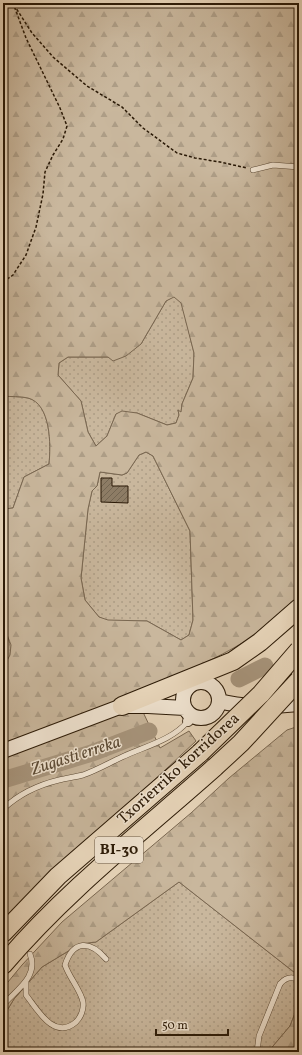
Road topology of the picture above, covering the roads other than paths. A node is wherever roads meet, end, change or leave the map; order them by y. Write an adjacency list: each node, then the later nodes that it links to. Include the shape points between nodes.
1 (299, 167): 2 (lane, via 273,165)
2 (253, 170)
3 (299, 608): 5 (highway, via 280,626)
4 (299, 650): 18 (highway, Txorierriko korridorea / BI-30, bridge, via 256,699 200,753 58,876)
5 (233, 661): 7 (highway); 10 (highway)
6 (299, 680): 15 (highway, Txorierriko korridorea / BI-30, bridge)
7 (208, 684): 8 (main road, via 197,682); 11 (main road, via 216,691)
8 (185, 691): 10 (main road); 14 (main road, via 183,699)
9 (299, 694): 15 (highway, bridge, via 264,728)
10 (144, 698): 13 (highway)
11 (219, 701): 12 (main road, via 233,705 263,707); 14 (main road, via 209,716 203,718)
12 (299, 704)
13 (122, 706): 14 (main road); 16 (main road)
14 (188, 715): 17 (lane, via 184,726 160,741 82,775 52,781 32,789 18,796)
15 (241, 743): 21 (highway, Txorierriko korridorea / BI-30, bridge, via 71,894)
16 (3, 751)
17 (3, 809)
18 (3, 933)
19 (30, 954): 23 (lane, via 33,965)
20 (106, 959): 23 (lane, via 97,949 88,946 80,945 71,952 65,965 83,1007 78,1019 65,1027 53,1026 44,1018 26,995)
21 (3, 965)
22 (299, 980): 25 (lane, via 290,977 280,984 259,1036)
23 (26, 981): 24 (lane)
24 (3, 1005)
25 (257, 1052)

